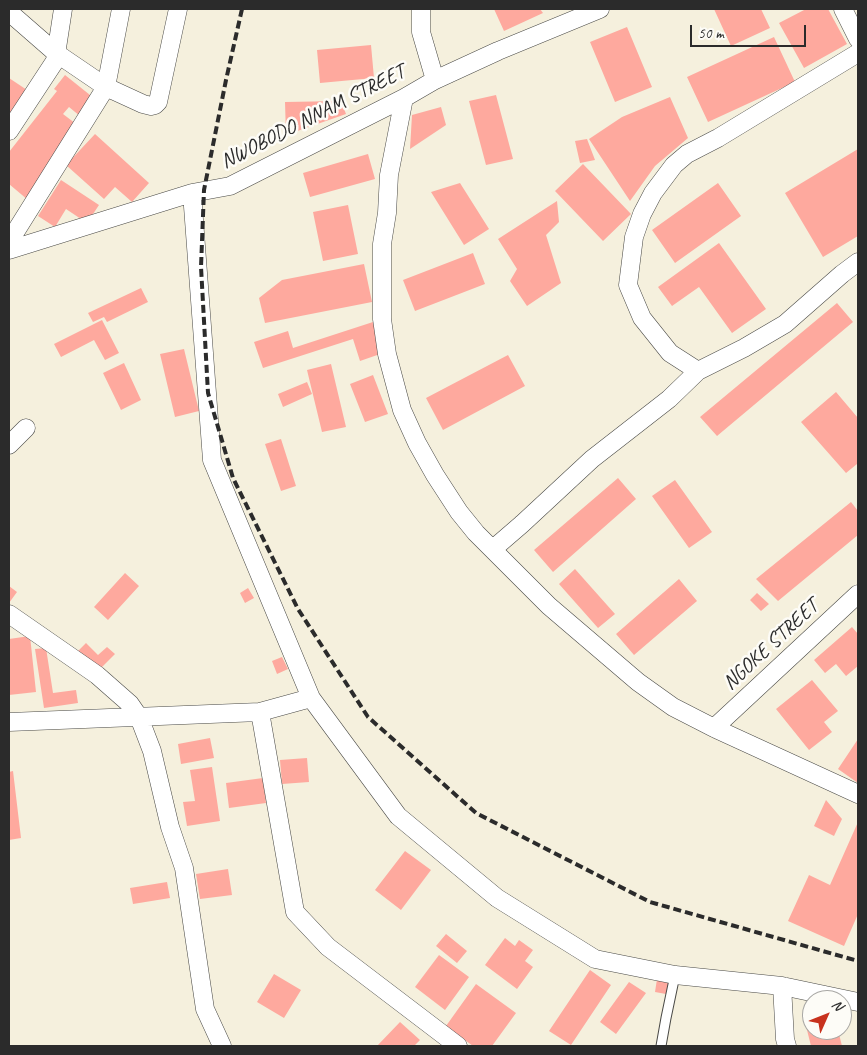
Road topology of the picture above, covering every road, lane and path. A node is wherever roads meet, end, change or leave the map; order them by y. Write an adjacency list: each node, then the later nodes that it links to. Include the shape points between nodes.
1 (63, 9): 9 (street)
2 (121, 9): 12 (street)
3 (178, 9): 12 (street, via 158,102 147,106)
4 (421, 9): 11 (street, via 421,32)
5 (600, 9): 11 (street, NWOBODO NNAM STREET)
6 (843, 9): 8 (street)
7 (9, 12): 9 (street)
8 (858, 39)
9 (56, 53): 12 (street); 14 (street, via 52,67)
10 (858, 53): 19 (street, via 687,154 674,165 642,214 634,237 628,285 642,318 670,353)
11 (435, 80): 13 (street, NWOBODO NNAM STREET)
12 (106, 86): 16 (street)
13 (404, 98): 15 (street, NWOBODO NNAM STREET, via 230,186); 22 (street, via 389,175 382,244 382,319 387,354 402,410 417,444 459,512)
14 (9, 131)
15 (192, 193): 17 (street, NWOBODO NNAM STREET); 25 (street, via 212,460)
16 (9, 242)
17 (9, 250)
18 (858, 262): 19 (street, via 785,324)
19 (698, 371): 22 (street, via 669,399 592,459)
20 (26, 428): 21 (street)
21 (9, 445)
22 (493, 550): 29 (street, via 549,606 638,682 672,707)
23 (858, 594): 29 (street, NGOKE STREET)
24 (9, 614): 27 (street, via 97,675 130,704)
25 (311, 698): 26 (street); 31 (street, via 398,816 497,898 595,959)
26 (260, 712): 27 (street); 35 (street, via 295,912 328,947)
27 (139, 717): 28 (street); 34 (street, via 184,868 205,1009)
28 (9, 722)
29 (714, 728): 30 (street)
30 (858, 794)
31 (675, 974): 32 (street); 36 (lane)
32 (782, 986): 33 (street); 37 (street)
33 (858, 1002)
34 (222, 1046)
35 (458, 1046)
36 (661, 1046)
37 (787, 1046)

